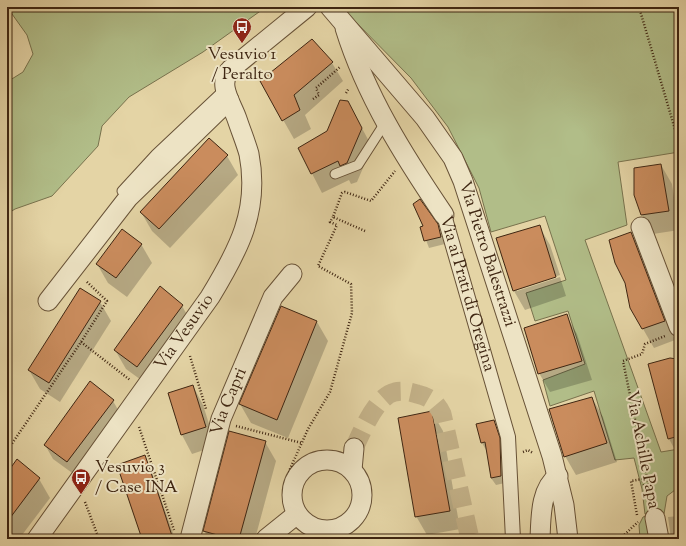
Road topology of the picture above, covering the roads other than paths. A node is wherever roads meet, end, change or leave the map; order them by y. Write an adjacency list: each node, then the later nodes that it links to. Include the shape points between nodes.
1 (307, 7): 4 (street, via 228,71 225,79)
2 (330, 7): 3 (street, Via Pietro Balestrazzi)
3 (343, 23): 5 (street, Via ai Prati di Oregina, via 354,56); 15 (street, Via Pietro Balestrazzi, via 421,112 453,158 463,181)
4 (227, 95): 7 (lane, via 156,154); 11 (street, via 128,198); 20 (street, Via Vesuvio, via 249,154 252,186 250,208 234,259 210,297)
5 (385, 123): 6 (lane, via 358,165); 8 (street, Via ai Prati di Oregina, via 405,158)
6 (335, 174)
7 (122, 191)
8 (444, 215): 22 (street, Via ai Prati di Oregina, via 508,437)
9 (641, 227): 12 (street)
10 (292, 274): 19 (street, Via Capri, via 273,297 238,376 214,419)
11 (48, 300)
12 (676, 331)
13 (354, 448): 14 (street)
14 (352, 470): 17 (street, via 332,460 320,461 305,468 294,481 291,492); 18 (street, via 362,490 358,512 342,527)
15 (558, 476): 23 (street, via 546,491); 24 (street, Via Pietro Balestrazzi)
16 (654, 510): 25 (street, Via Achille Papa)
17 (296, 514): 18 (street); 21 (street)
18 (319, 535)
19 (183, 538)
20 (38, 539)
21 (266, 539)
22 (513, 539)
23 (540, 539)
24 (568, 539)
25 (658, 539)

